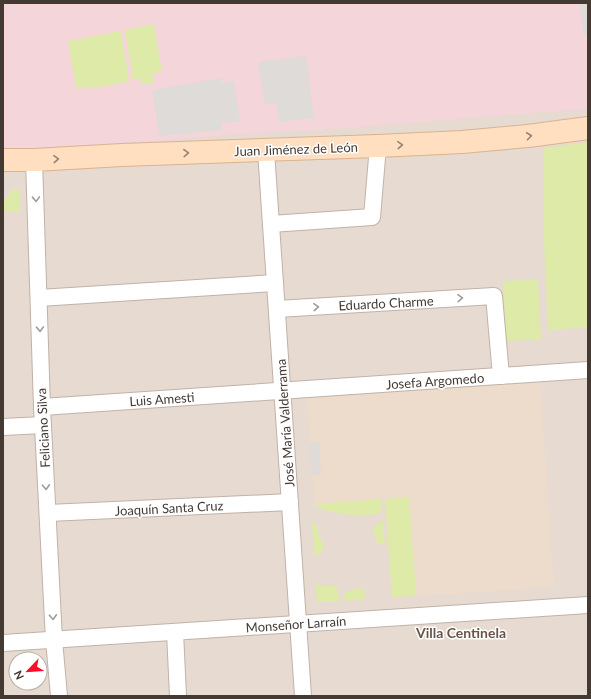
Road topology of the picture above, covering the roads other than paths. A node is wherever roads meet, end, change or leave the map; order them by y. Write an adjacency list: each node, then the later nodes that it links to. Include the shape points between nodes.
1 (588, 128): 2 (main road, Juan Jiménez de León, one-way to 1, via 500,139)
2 (378, 146): 3 (main road, Juan Jiménez de León); 6 (street, via 372,217)
3 (266, 151): 5 (main road, Juan Jiménez de León, one-way to 3); 6 (street, José María Valderrama)
4 (3, 160): 5 (main road, Juan Jiménez de León)
5 (34, 160): 8 (street, Feliciano Silva, one-way to 8)
6 (271, 224): 7 (street, José María Valderrama)
7 (275, 283): 8 (street); 9 (street, José María Valderrama)
8 (39, 298): 13 (street, Feliciano Silva, one-way to 13)
9 (277, 309): 11 (street, Eduardo Charme, one-way to 11, via 494,296); 12 (street, José María Valderrama)
10 (588, 370): 11 (street, Josefa Argomedo)
11 (501, 376): 12 (street, Josefa Argomedo)
12 (282, 391): 13 (street, Luis Amesti); 16 (street, José María Valderrama)
13 (42, 407): 14 (street, Feliciano Silva)
14 (43, 425): 15 (street); 17 (street, Feliciano Silva, one-way to 17)
15 (3, 427)
16 (290, 502): 17 (street, Joaquín Santa Cruz); 19 (street, José María Valderrama)
17 (48, 514): 21 (street, Feliciano Silva, one-way to 21)
18 (588, 605): 19 (street, Monseñor Larraín)
19 (298, 624): 20 (street, Monseñor Larraín); 25 (street, José María Valderrama)
20 (175, 632): 21 (street, Monseñor Larraín); 24 (street)
21 (54, 640): 22 (street, Monseñor Larraín); 23 (street, Feliciano Silva)
22 (3, 643)
23 (59, 696)
24 (178, 696)
25 (303, 696)

